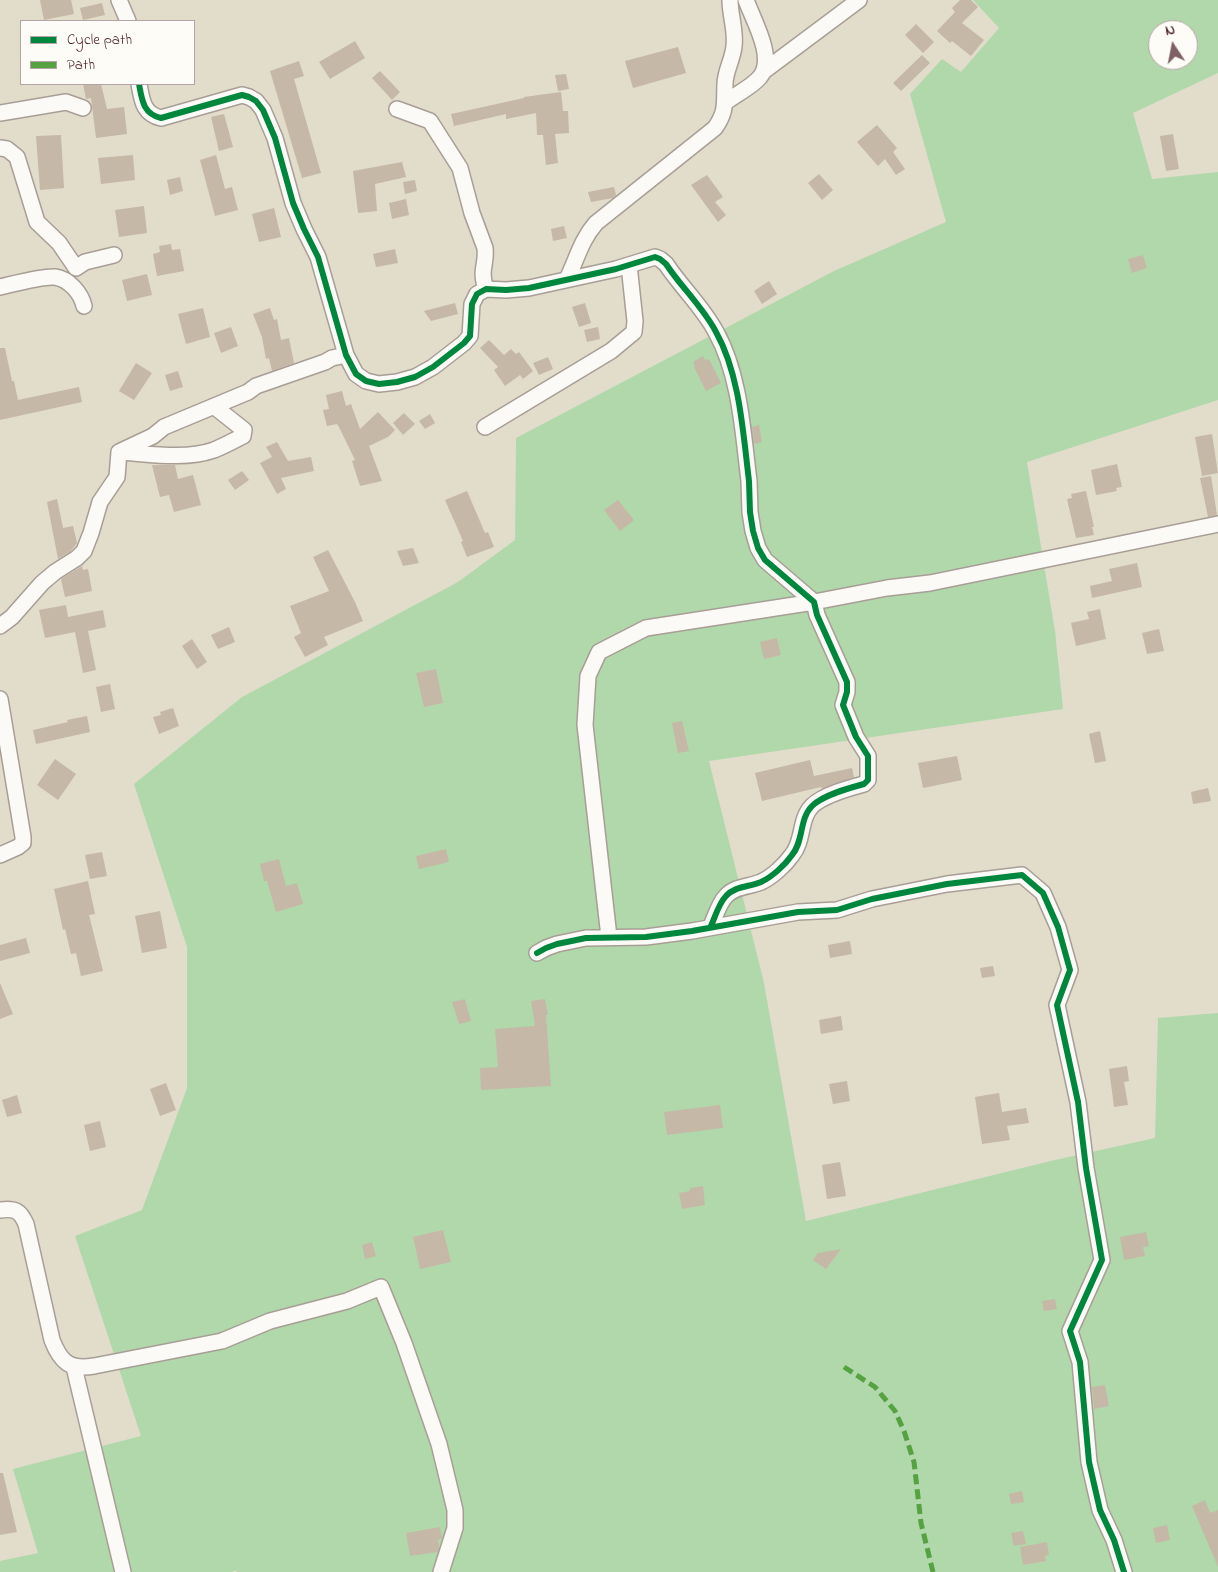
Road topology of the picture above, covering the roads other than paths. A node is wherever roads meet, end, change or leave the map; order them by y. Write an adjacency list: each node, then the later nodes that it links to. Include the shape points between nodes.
1 (120, 0): 5 (street)
2 (730, 0): 8 (street, via 735,43 724,82)
3 (746, 0): 6 (street, via 767,61)
4 (858, 0): 6 (street)
5 (128, 20)
6 (764, 71): 8 (street, via 759,79)
7 (139, 85): 23 (street, via 148,111 161,118 242,96 250,96 263,110 275,138 293,203 318,257)
8 (726, 102): 14 (street, via 723,116 715,128 587,233)
9 (83, 108): 11 (street, via 66,102)
10 (397, 110): 21 (street, via 430,121 456,160 485,248 482,270)
11 (0, 113)
12 (0, 148): 16 (street, via 17,157 36,222 59,243)
13 (114, 255): 16 (street, via 85,262)
14 (576, 262): 17 (street); 19 (street)
15 (629, 265): 17 (street); 25 (street, via 634,332 611,351); 28 (street, via 660,258 717,334 735,380 750,481 751,522 758,548 765,560)
16 (76, 268): 18 (street)
17 (586, 276): 19 (street)
18 (55, 277): 20 (street); 22 (street, via 67,282)
19 (567, 279): 21 (street, via 529,288)
20 (0, 287)
21 (486, 289): 23 (street, via 477,294 472,304 470,336 434,367 415,377 379,384 366,381 356,374)
22 (84, 306)
23 (346, 355): 24 (street, via 274,379)
24 (214, 407): 26 (street, via 164,427); 26 (street, via 244,430 243,436 197,454 168,456)
25 (485, 426)
26 (120, 452): 29 (street, via 117,477 100,502 84,551 42,583)
27 (1218, 524): 28 (street, via 930,583)
28 (814, 602): 32 (street, via 847,682 842,705 868,756 868,780 812,806 806,814 799,844 792,855 769,878 725,896); 33 (street, via 646,628 599,652 588,676 585,725)
29 (0, 626)
30 (0, 700): 31 (street, via 23,843)
31 (0, 855)
32 (710, 926): 33 (street, via 646,937); 39 (street, via 798,912 838,910 872,899 947,884 1022,875 1043,893 1058,927 1070,970 1057,1005 1078,1102 1102,1260 1070,1331 1080,1362 1089,1462 1100,1510)
33 (609, 937): 34 (street, via 557,944)
34 (537, 953)
35 (0, 1210): 36 (street, via 16,1210 22,1215 52,1340 64,1361)
36 (74, 1367): 37 (street); 38 (street, via 222,1341 270,1321 347,1301 381,1287 439,1444 455,1510 456,1528)
37 (123, 1572)
38 (441, 1572)
39 (1124, 1572)

